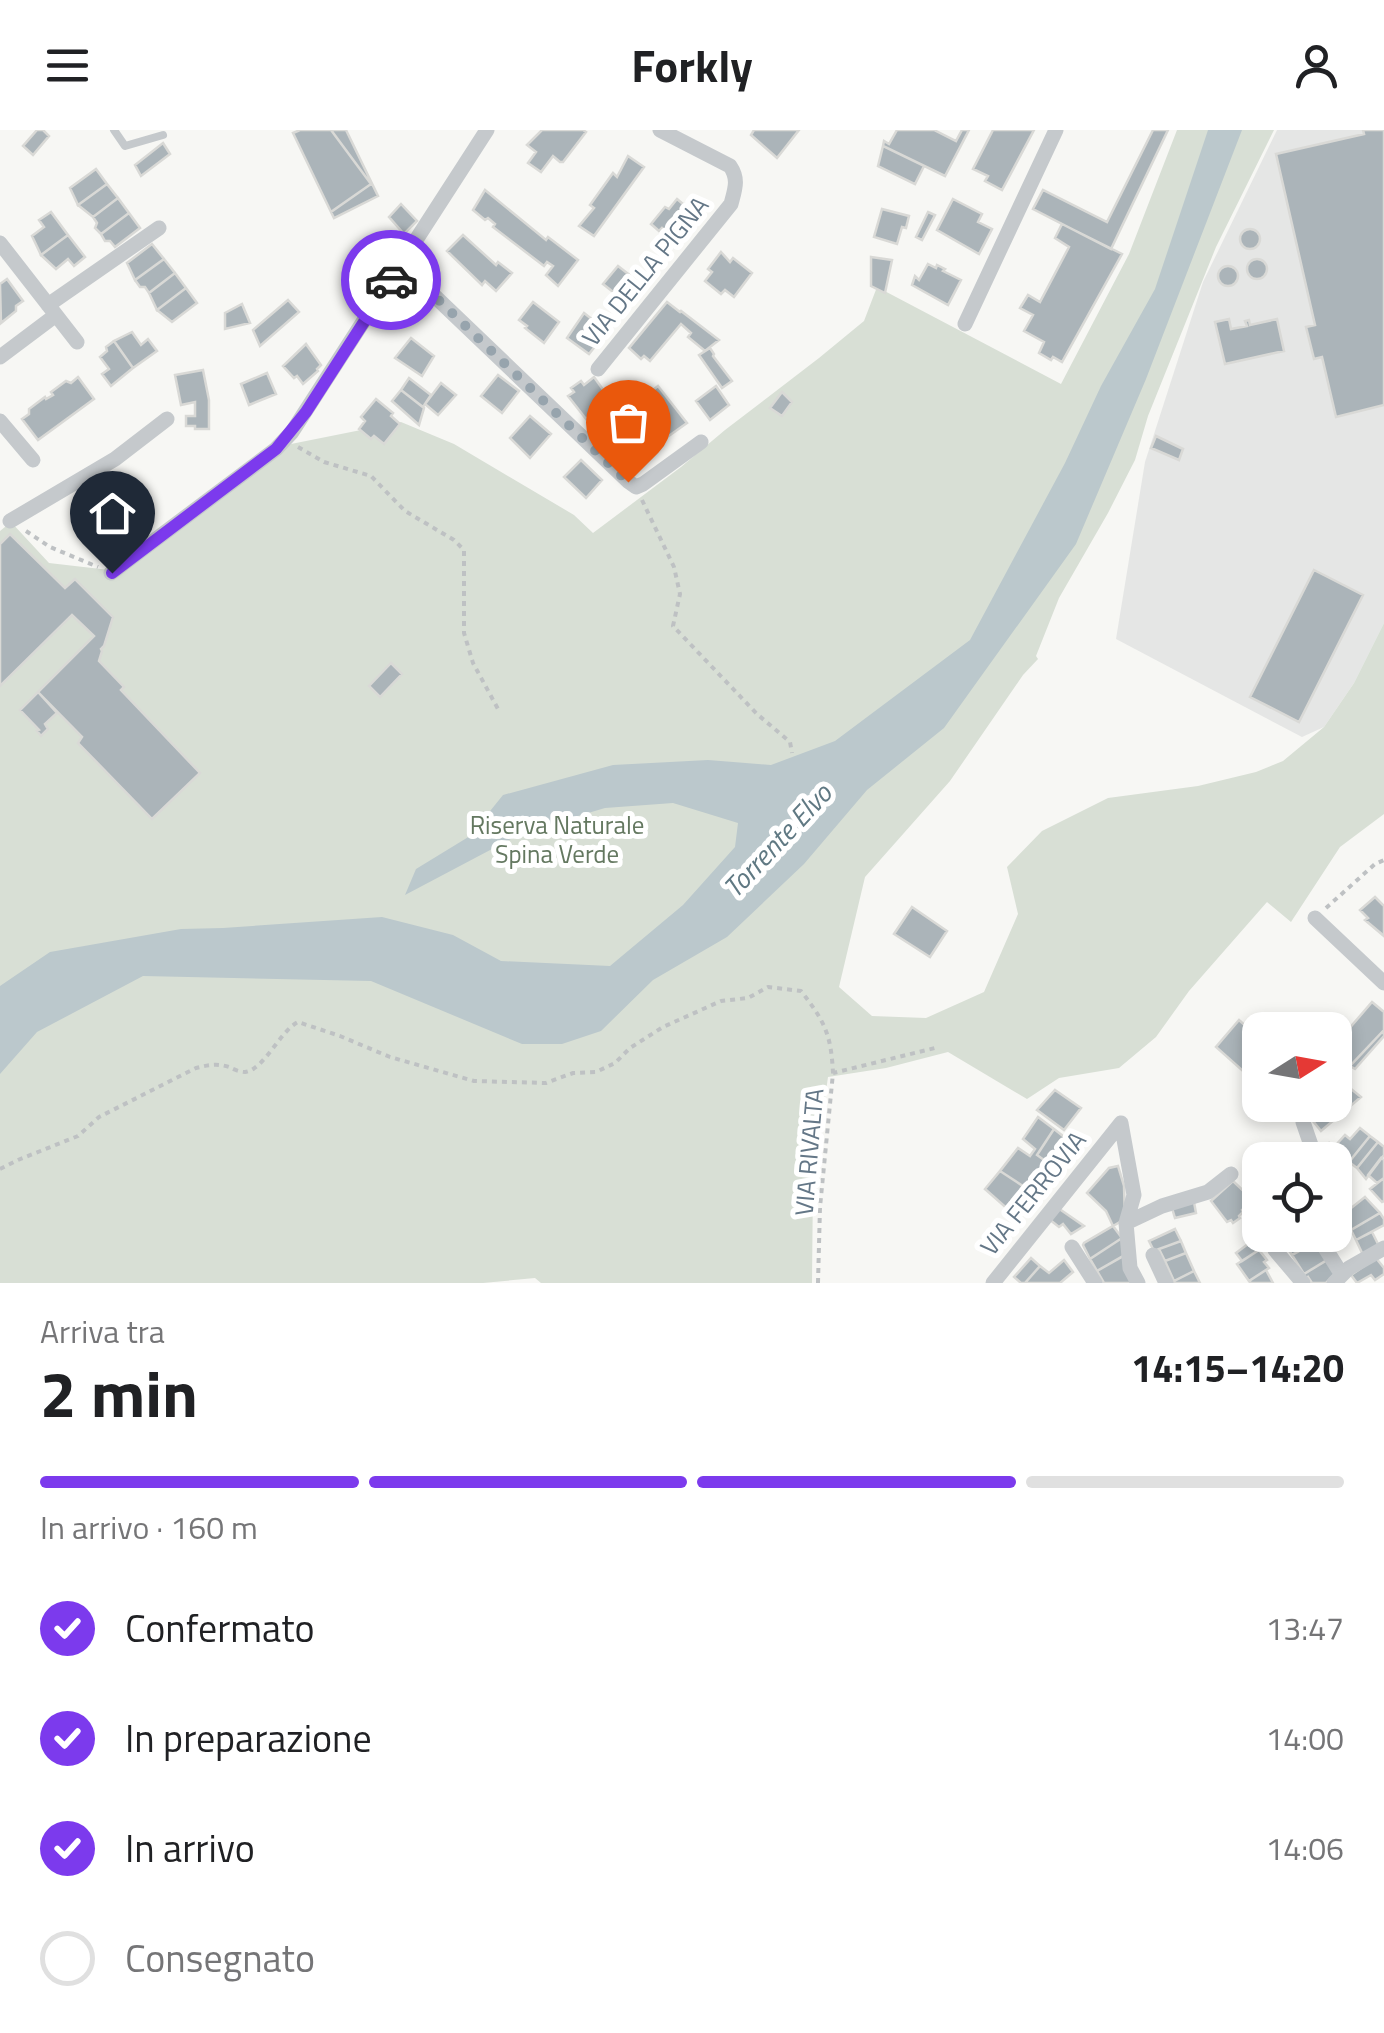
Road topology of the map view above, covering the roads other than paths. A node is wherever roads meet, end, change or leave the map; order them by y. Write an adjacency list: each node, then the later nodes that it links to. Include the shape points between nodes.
1 (114, 130): 5 (lane, via 125,146)
2 (488, 130): 8 (street)
3 (660, 130): 13 (street, VIA DELLA PIGNA, via 730,166 736,188 731,204)
4 (1056, 130): 10 (street)
5 (163, 135)
6 (159, 228): 9 (street)
7 (0, 243): 9 (street)
8 (401, 264): 16 (street, via 636,487); 19 (street, via 276,449)
9 (52, 310): 11 (street); 12 (street)
10 (965, 324)
11 (77, 342)
12 (0, 357)
13 (598, 369)
14 (167, 419): 18 (street, via 115,459)
15 (0, 422): 17 (street)
16 (701, 442)
17 (33, 460)
18 (10, 521)
19 (112, 573)
20 (1316, 918): 21 (street)
21 (1384, 983)
22 (1303, 1122): 23 (street)
23 (1310, 1142)
24 (1231, 1174): 25 (street, via 1208,1192)
25 (1126, 1223): 33 (street, VIA FERROVIA, via 1134,1195 1122,1123); 35 (street, VIA FERROVIA)
26 (1072, 1247): 34 (street)
27 (1384, 1249): 31 (street)
28 (1276, 1252): 32 (street)
29 (1325, 1252): 31 (street)
30 (1154, 1255): 36 (street)
31 (1338, 1279)
32 (1300, 1282)
33 (993, 1283)
34 (1095, 1283)
35 (1138, 1283)
36 (1166, 1283)

